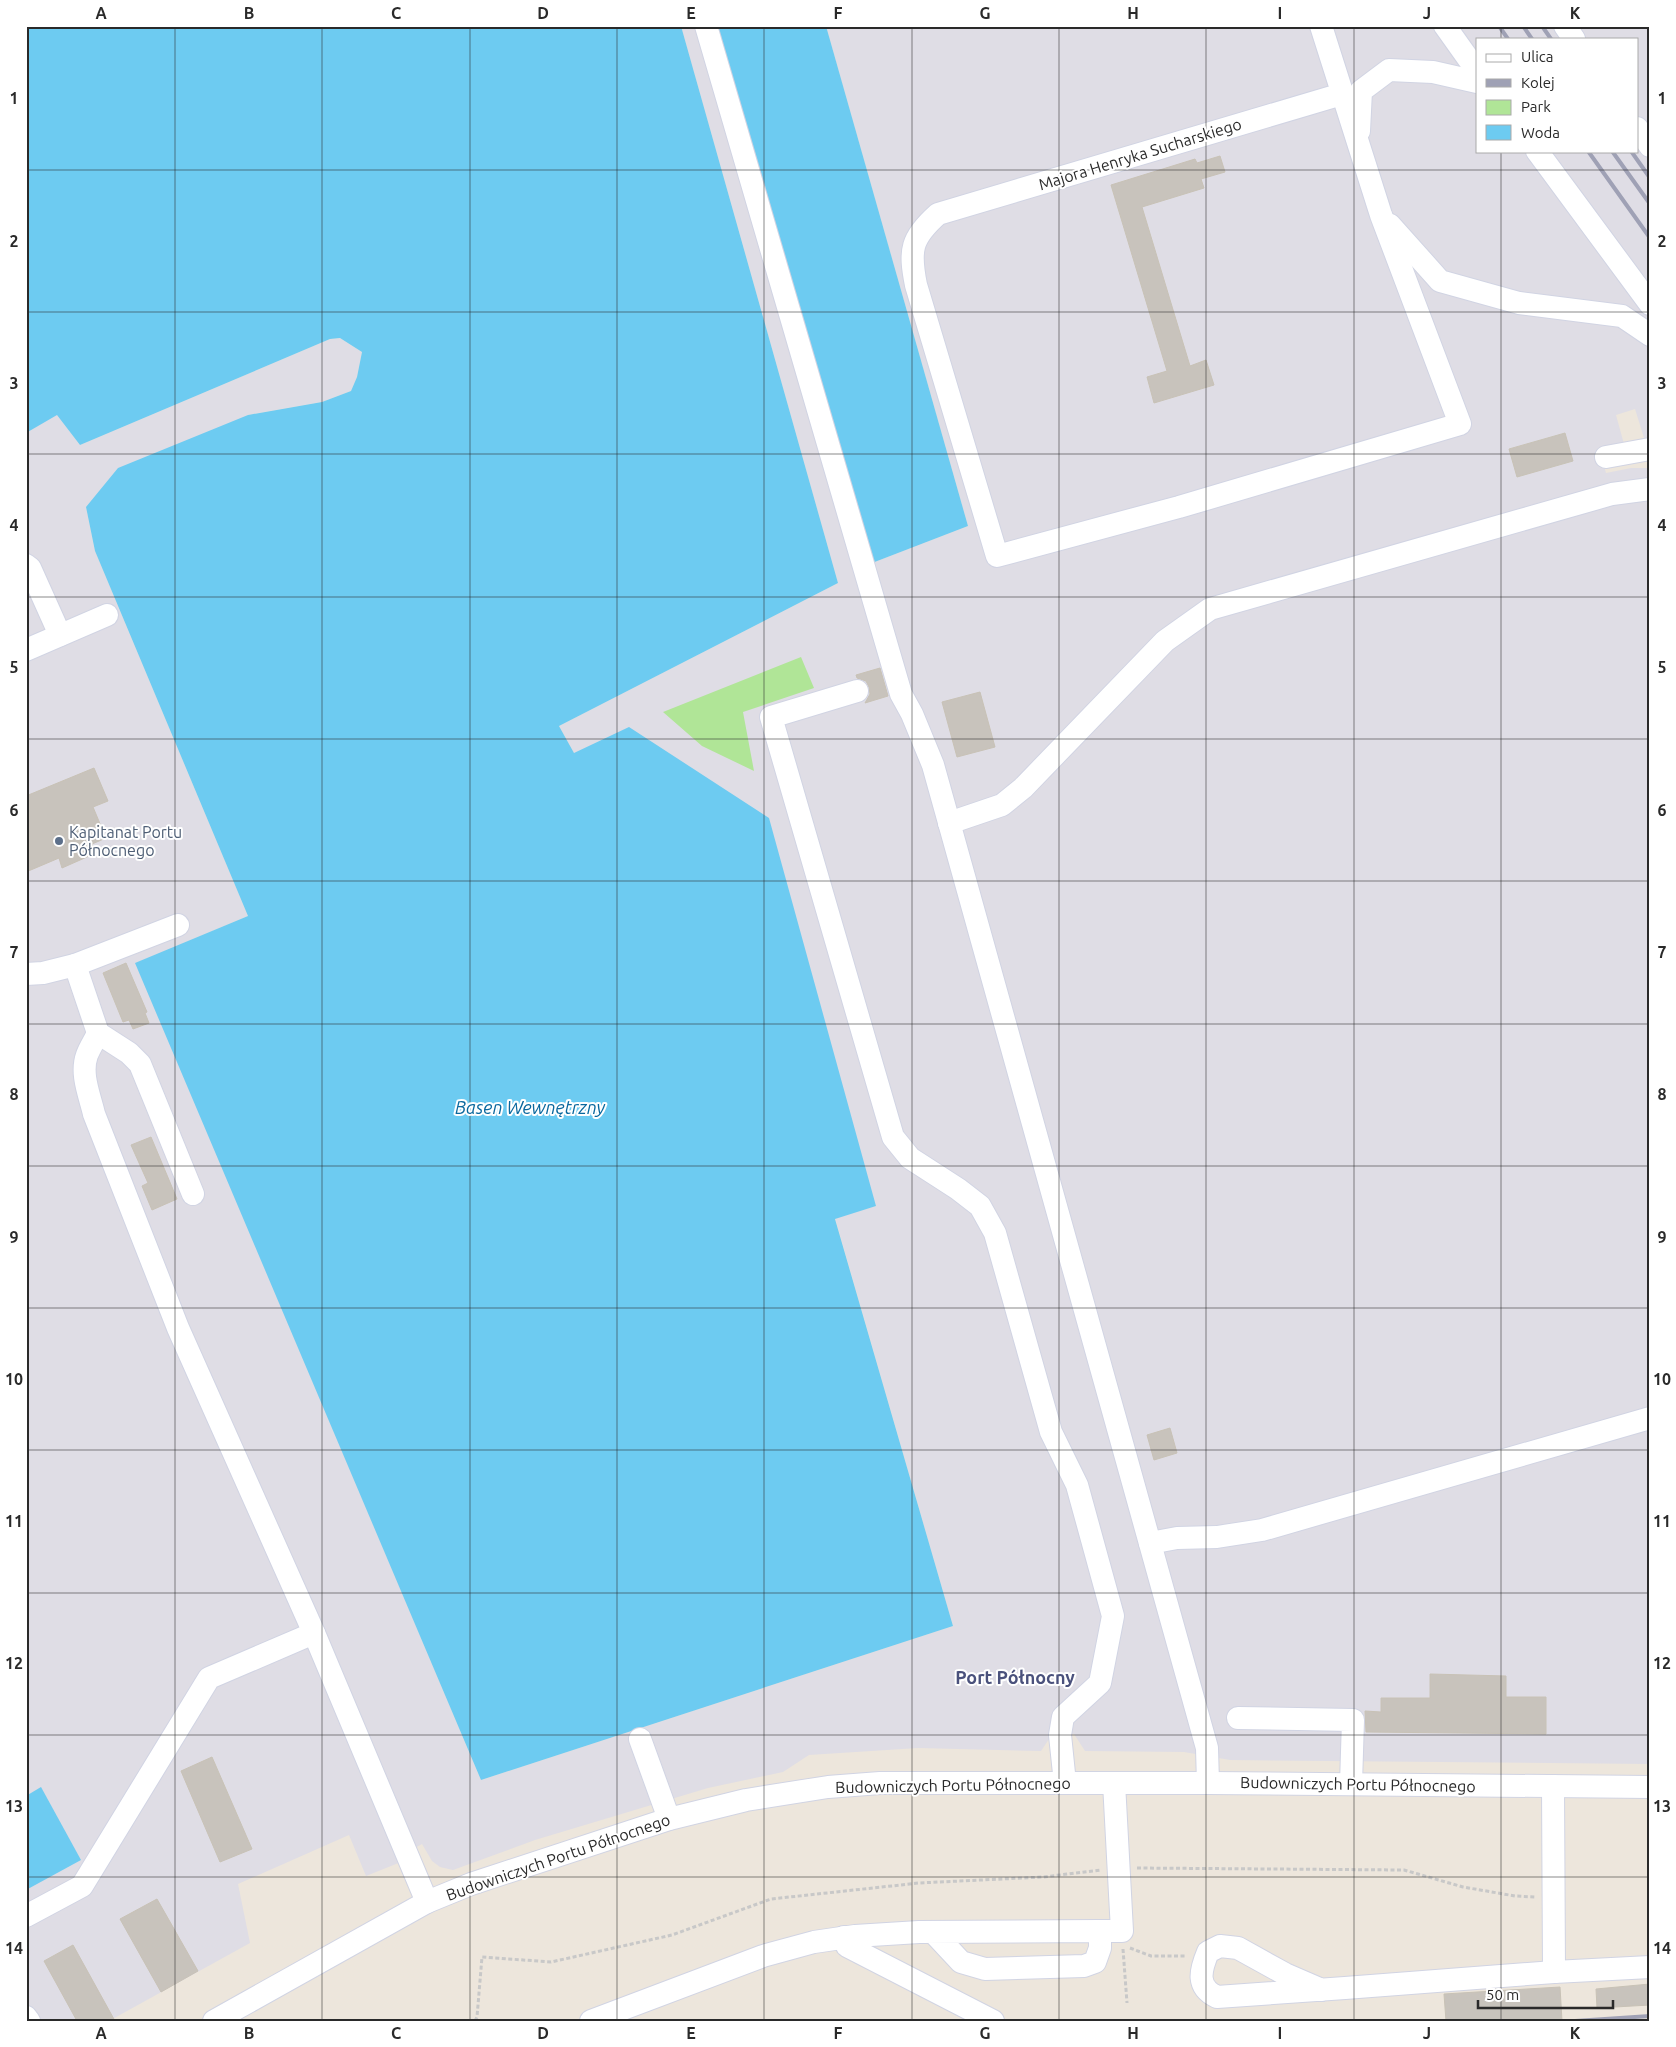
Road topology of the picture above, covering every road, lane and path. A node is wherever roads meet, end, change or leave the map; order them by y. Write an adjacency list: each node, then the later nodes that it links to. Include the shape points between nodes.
1 (706, 26): 24 (street, via 902,694 933,765)
2 (1321, 26): 8 (street)
3 (1445, 26): 6 (street)
4 (1565, 26): 5 (street)
5 (1573, 38)
6 (1476, 70)
7 (1476, 82): 10 (street, via 1433,72 1390,70 1361,91)
8 (1342, 94): 10 (street); 13 (street, Majora Henryka Sucharskiego, via 938,214 922,228 914,244 911,262 916,285 997,556 1179,507 1460,424)
9 (1638, 129): 11 (street)
10 (1359, 146): 13 (street)
11 (1650, 146)
12 (1538, 152): 14 (street)
13 (1381, 215): 15 (street, via 1440,281 1519,303 1622,316)
14 (1650, 304)
15 (1650, 335)
16 (1650, 449): 17 (street)
17 (1606, 457)
18 (1650, 489): 24 (street, via 1612,494 1210,609 1165,641 1016,794 1002,805)
19 (26, 565): 21 (street)
20 (107, 615): 21 (street)
21 (60, 635): 22 (street)
22 (26, 650)
23 (857, 691): 35 (street, via 771,717 893,1137 910,1158 980,1206 995,1233 1051,1432 1077,1485 1113,1616 1100,1683 1063,1717 1060,1735)
24 (949, 823): 31 (street)
25 (178, 925): 26 (street)
26 (75, 965): 27 (street); 28 (street)
27 (26, 974)
28 (98, 1033): 29 (street, via 130,1052 140,1064); 32 (street, via 85,1065 94,1114 178,1328)
29 (193, 1194)
30 (1650, 1418): 31 (street, via 1262,1530)
31 (1150, 1543): 37 (street, via 1207,1748)
32 (314, 1633): 44 (street); 45 (street, via 209,1678 82,1886)
33 (1238, 1718): 38 (street, via 1352,1720)
34 (640, 1739): 41 (street)
35 (1065, 1783): 36 (street, Budowniczych Portu Północnego); 41 (street, Budowniczych Portu Północnego, via 880,1783 828,1787 746,1800)
36 (1114, 1783): 37 (street, Budowniczych Portu Północnego); 42 (street)
37 (1208, 1783): 38 (street, Budowniczych Portu Północnego)
38 (1351, 1784): 39 (street, Budowniczych Portu Północnego)
39 (1553, 1786): 40 (street, Budowniczych Portu Północnego); 43 (street)
40 (1650, 1787)
41 (669, 1819): 44 (street, Budowniczych Portu Północnego)
42 (1118, 1868): 43 (path, via 1404,1870 1463,1887 1515,1896); 46 (street, via 1122,1931); 57 (path, via 1043,1877 919,1883 771,1899 672,1935 551,1962 482,1956)
43 (1554, 1898): 51 (street)
44 (427, 1902): 56 (street, Budowniczych Portu Północnego)
45 (26, 1916)
46 (1100, 1931): 47 (street); 47 (street, via 1100,1948 1095,1962 1084,1966 985,1969 961,1962)
47 (933, 1932): 48 (street)
48 (844, 1937): 58 (street, via 763,1956); 59 (street, via 847,1946)
49 (1188, 1956): 53 (path, via 1151,1956 1123,1946)
50 (1650, 1967): 51 (street)
51 (1554, 1972): 52 (street)
52 (1322, 1990): 52 (street, via 1217,1997 1208,1993 1201,1980 1202,1966 1208,1952 1220,1946 1238,1948)
53 (1126, 2003)
54 (26, 2017): 55 (street)
55 (29, 2021)
56 (214, 2021)
57 (475, 2021)
58 (591, 2021)
59 (993, 2021)

